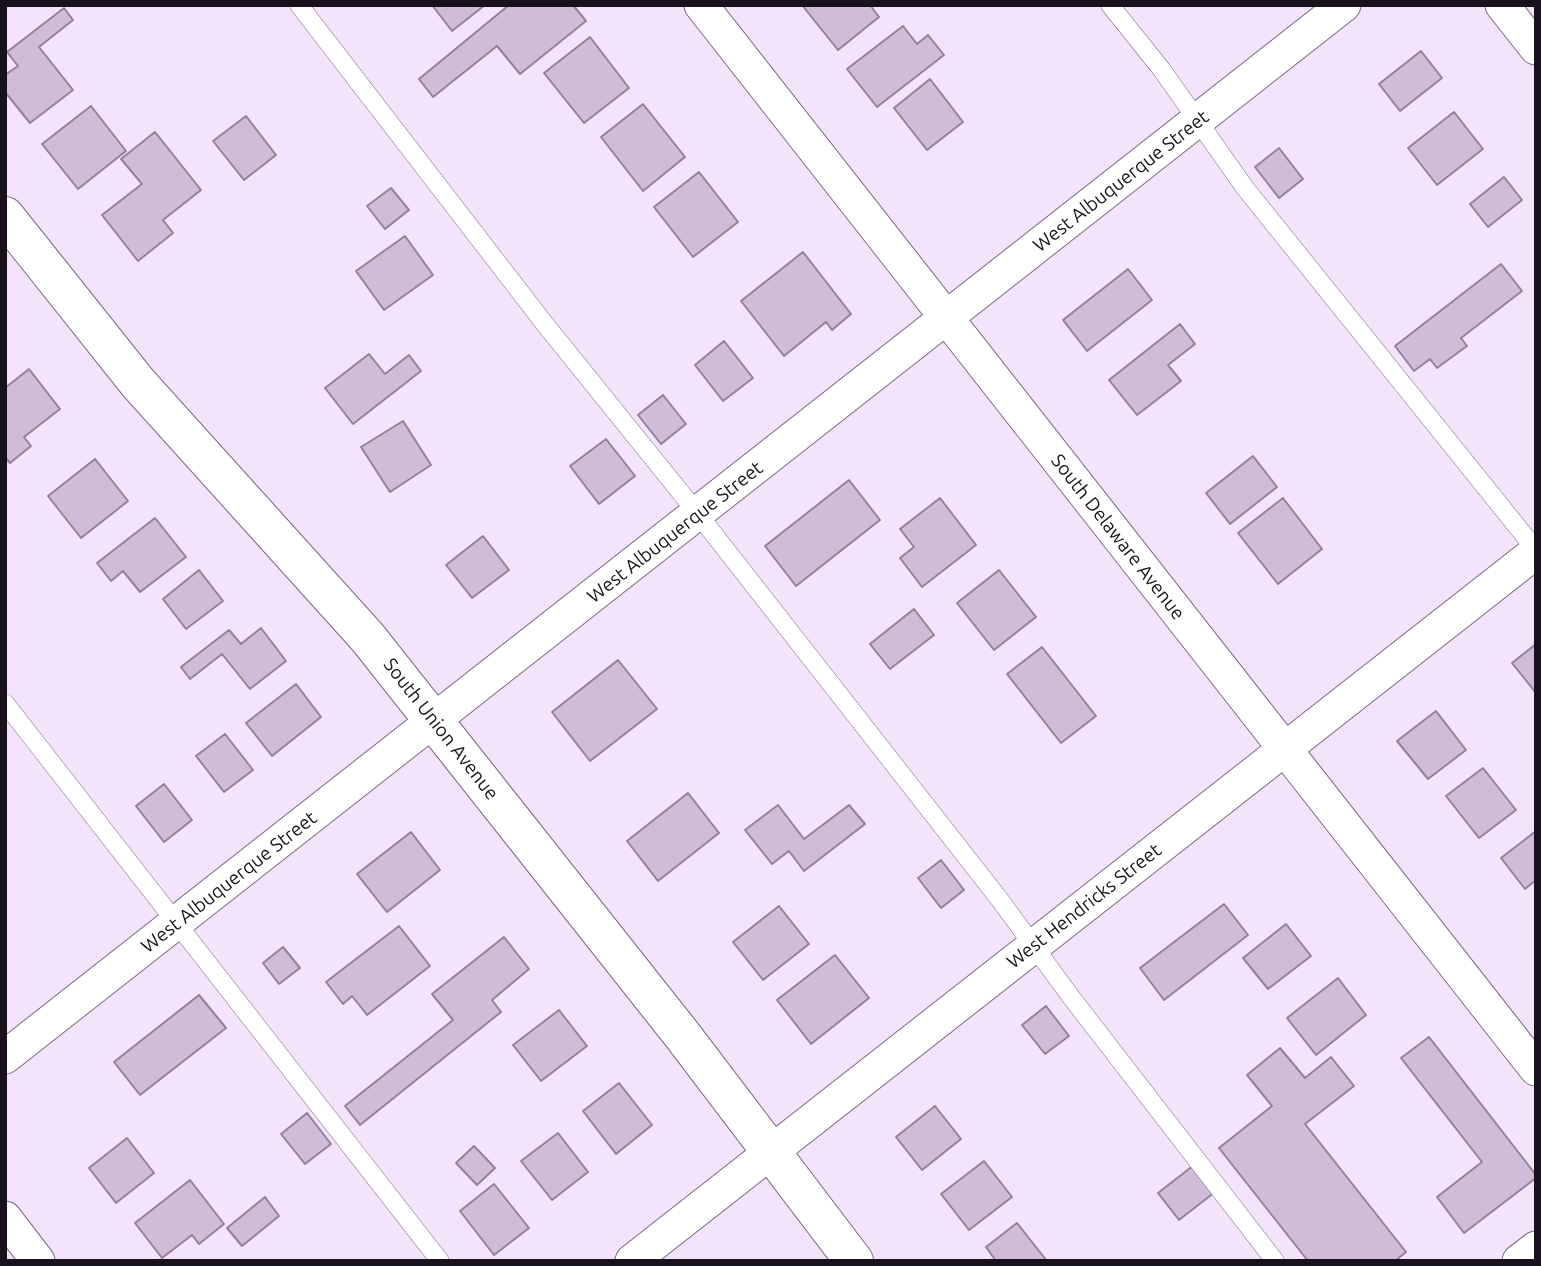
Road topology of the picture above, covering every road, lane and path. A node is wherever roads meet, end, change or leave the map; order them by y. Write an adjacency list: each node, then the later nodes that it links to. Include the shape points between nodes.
1 (299, 5): 10 (lane)
2 (701, 5): 9 (street, South Delaware Avenue)
3 (1110, 5): 7 (lane)
4 (1344, 5): 7 (street, West Albuquerque Street)
5 (1502, 5): 6 (street)
6 (1536, 48)
7 (1198, 120): 9 (street, West Albuquerque Street); 11 (lane, via 1245,188)
8 (5, 216): 13 (main road, South Union Avenue, via 138,383 327,589)
9 (946, 319): 10 (street, West Albuquerque Street); 14 (street, South Delaware Avenue)
10 (698, 514): 13 (street, West Albuquerque Street); 16 (lane)
11 (1536, 551): 14 (street, West Hendricks Street)
12 (5, 703): 15 (lane)
13 (435, 722): 15 (street, West Albuquerque Street); 19 (main road, South Union Avenue)
14 (1285, 749): 16 (street, West Hendricks Street); 18 (street, South Delaware Avenue)
15 (177, 923): 17 (street, West Albuquerque Street); 23 (lane)
16 (1033, 946): 19 (street, West Hendricks Street); 26 (lane)
17 (5, 1057)
18 (1536, 1069)
19 (770, 1153): 24 (street, West Hendricks Street); 25 (main road, South Union Avenue)
20 (5, 1218): 22 (street)
21 (1536, 1248): 27 (street)
22 (38, 1261)
23 (440, 1261)
24 (632, 1261)
25 (854, 1261)
26 (1275, 1261)
27 (1520, 1261)

